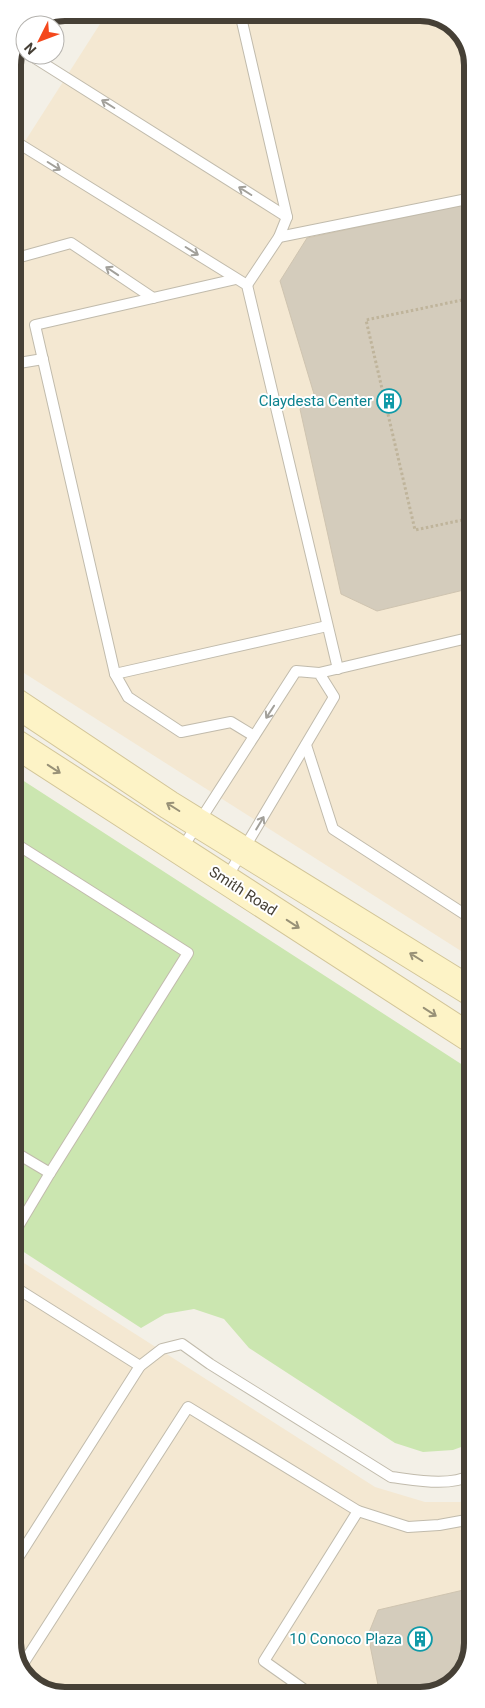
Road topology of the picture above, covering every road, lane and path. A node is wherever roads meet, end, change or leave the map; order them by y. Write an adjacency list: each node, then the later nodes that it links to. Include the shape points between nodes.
1 (242, 21): 5 (lane)
2 (46, 65): 5 (lane, one-way to 2)
3 (21, 146): 8 (lane, one-way to 8)
4 (464, 200): 6 (lane)
5 (287, 217): 6 (lane)
6 (279, 237): 9 (lane)
7 (21, 257): 10 (lane, one-way to 7, via 71,243)
8 (236, 279): 9 (lane); 10 (lane)
9 (246, 285): 15 (lane)
10 (153, 298): 12 (lane, via 36,325)
11 (464, 300): 14 (path, via 366,320 415,530)
12 (43, 359): 13 (lane); 19 (lane)
13 (21, 363)
14 (464, 520)
15 (327, 626): 17 (lane); 19 (lane)
16 (464, 639): 17 (lane)
17 (338, 669): 18 (lane)
18 (319, 673): 21 (lane, one-way to 21, via 296,671); 22 (lane, via 334,697)
19 (115, 674): 21 (lane, via 128,697 181,732 231,722)
20 (21, 706): 24 (street, one-way to 20)
21 (254, 736): 24 (lane)
22 (306, 745): 27 (lane, one-way to 22); 29 (lane, via 333,829)
23 (21, 747): 26 (street, Smith Road, one-way to 26)
24 (198, 822): 26 (lane); 27 (street)
25 (21, 847): 33 (lane, via 188,953)
26 (180, 850): 28 (street, Smith Road)
27 (243, 850): 28 (lane); 30 (street, one-way to 27)
28 (226, 880): 31 (street, Smith Road, one-way to 31)
29 (464, 914)
30 (464, 987)
31 (464, 1035)
32 (21, 1155): 33 (lane)
33 (50, 1173): 34 (lane)
34 (21, 1222)
35 (21, 1291): 36 (lane)
36 (140, 1366): 37 (lane, via 162,1349 182,1344 391,1477 424,1482); 40 (lane)
37 (464, 1479)
38 (358, 1511): 39 (lane, via 408,1527); 41 (lane, via 188,1406); 42 (lane, via 264,1662)
39 (464, 1520)
40 (21, 1553)
41 (25, 1660)
42 (300, 1687)

